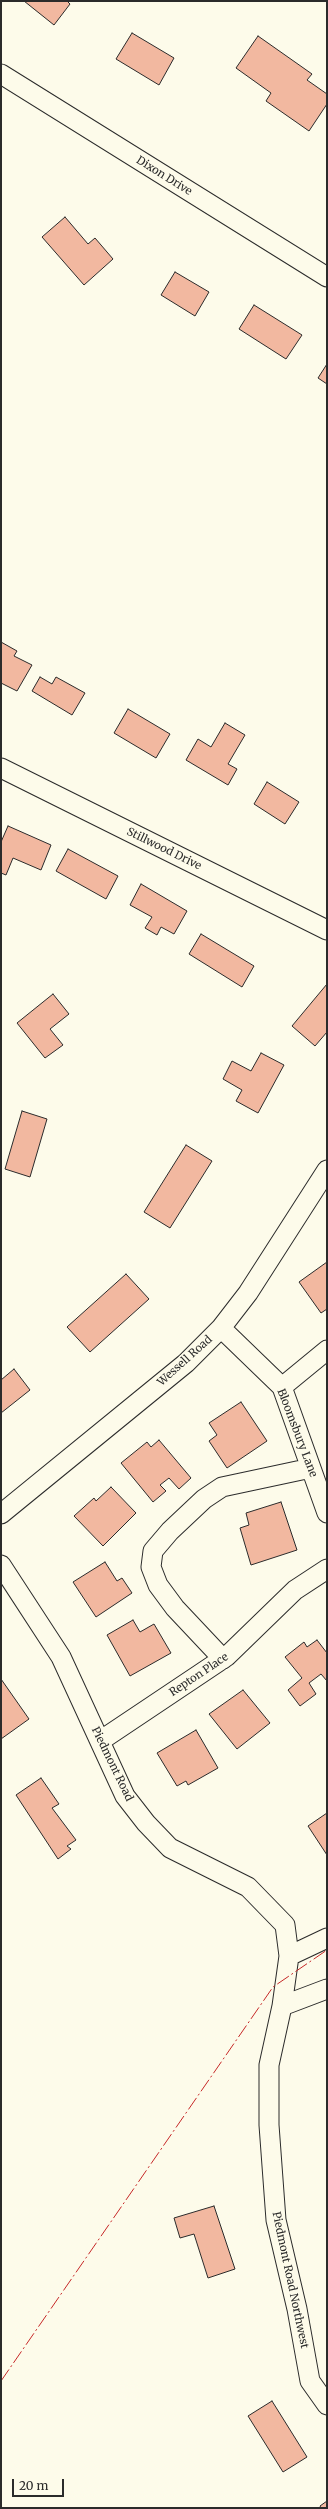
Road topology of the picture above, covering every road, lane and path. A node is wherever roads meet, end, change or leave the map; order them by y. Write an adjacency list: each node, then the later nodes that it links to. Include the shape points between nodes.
1 (1, 74): 2 (street, Dixon Drive)
2 (327, 277)
3 (1, 768): 4 (street, Stillwood Drive)
4 (327, 930)
5 (327, 1170): 6 (street, Wessell Road, via 248,1293)
6 (221, 1328): 8 (street, Bloomsbury Lane); 11 (street, Wessell Road, via 186,1363)
7 (327, 1350): 8 (street)
8 (282, 1387): 9 (street, Bloomsbury Lane)
9 (311, 1468): 10 (street, Bloomsbury Lane); 14 (street, via 222,1487 204,1499 153,1551 151,1567 158,1585 175,1608)
10 (327, 1513)
11 (1, 1514)
12 (1, 1565): 15 (street, Piedmont Road, via 61,1657)
13 (327, 1569): 14 (street, Repton Place, via 295,1590)
14 (223, 1659): 15 (street, Repton Place)
15 (100, 1741): 17 (street, Piedmont Road, via 125,1796 146,1823 170,1848 248,1887 285,1925)
16 (327, 1938): 17 (street)
17 (289, 1956): 19 (street, Piedmont Road)
18 (327, 1989): 19 (street)
19 (282, 2006): 20 (street, Piedmont Road Northwest, via 269,2065 269,2125 276,2220 297,2309 310,2382)
20 (327, 2405)

